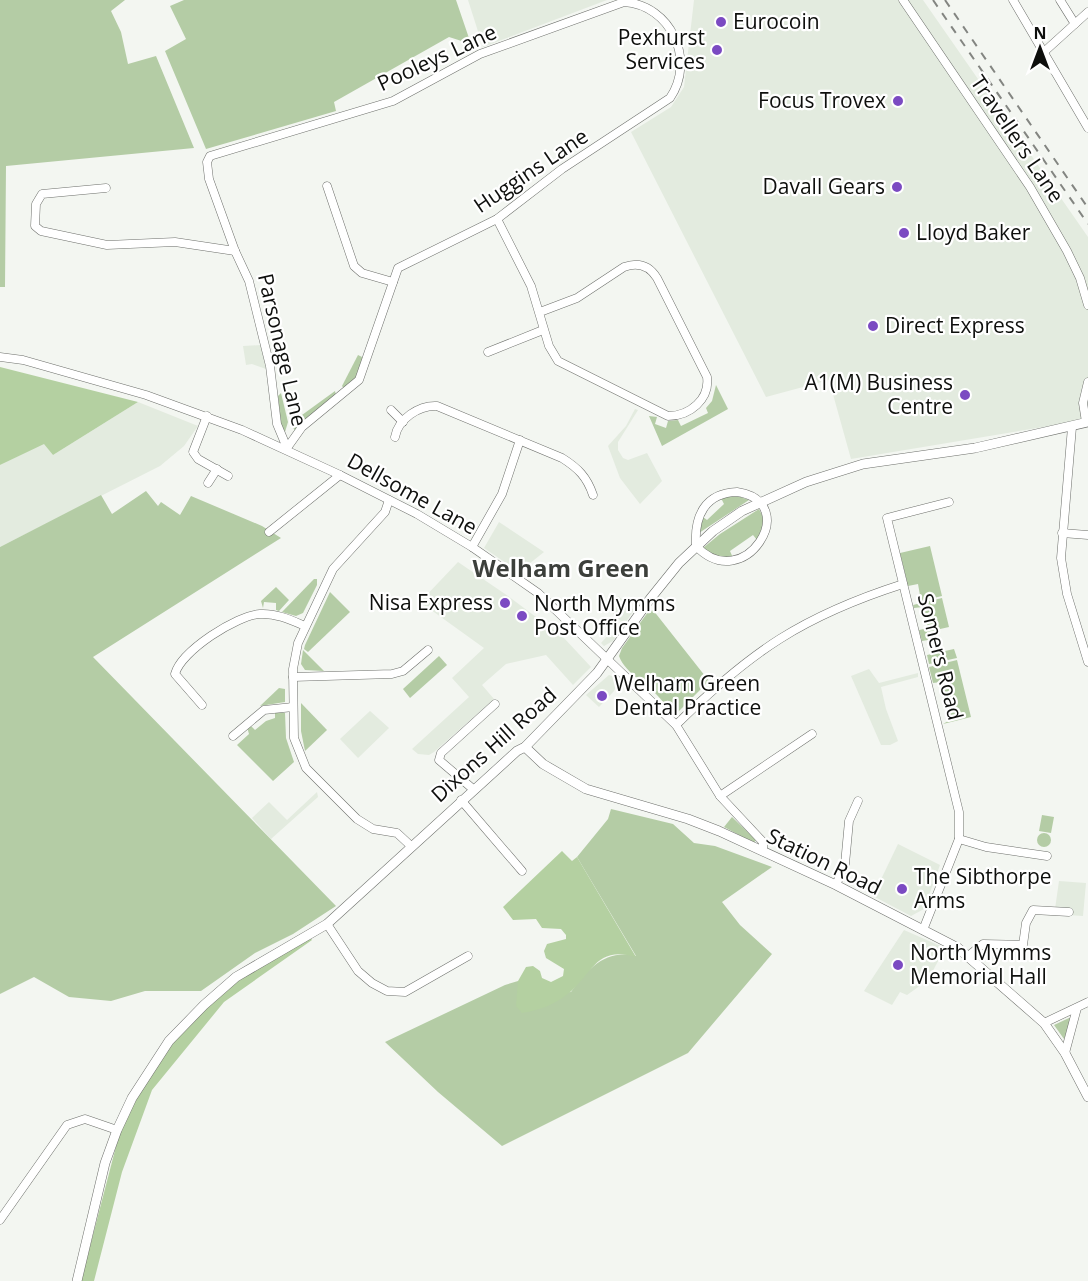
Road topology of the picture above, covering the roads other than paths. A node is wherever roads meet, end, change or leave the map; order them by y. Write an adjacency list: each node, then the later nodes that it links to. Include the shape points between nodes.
1 (903, 0): 16 (street, Travellers Lane, via 1030,187 1067,250)
2 (1013, 0): 7 (street)
3 (1060, 0): 6 (street)
4 (647, 3): 8 (street, Pooleys Lane, via 668,25 679,57 675,90); 10 (street, Pooleys Lane, via 610,5 480,54 407,96)
5 (1088, 12): 6 (street)
6 (1075, 24): 7 (street)
7 (1045, 51): 9 (street)
8 (651, 112): 13 (street, Huggins Lane, via 562,169)
9 (1088, 128)
10 (208, 159): 14 (street, Parsonage Lane, via 209,179)
11 (327, 186): 15 (street, via 354,266 362,273)
12 (106, 188): 14 (street, via 42,194 36,204 35,226 41,231 106,245 175,242)
13 (497, 219): 15 (street, Huggins Lane, via 404,263); 17 (street)
14 (235, 251): 29 (street, Parsonage Lane, via 246,270 259,316 277,424)
15 (393, 282): 29 (street, Huggins Lane, via 359,380 302,427)
16 (1088, 305)
17 (540, 312): 18 (street); 18 (street, via 577,298 631,264 646,267 657,278 707,377 707,393 681,414 662,414 565,367 552,354)
18 (543, 330): 19 (street)
19 (488, 352)
20 (0, 357): 23 (street, Dellsome Lane, via 146,394)
21 (1088, 382): 25 (street, via 1083,403)
22 (392, 410): 24 (street)
23 (207, 416): 29 (street, Dellsome Lane); 30 (street, via 193,450 198,459)
24 (403, 422): 27 (street); 28 (street, via 421,407 437,406)
25 (1087, 422): 26 (street, Dixons Hill Road)
26 (1072, 427): 36 (street, Dixons Hill Road, via 975,448 863,464); 39 (street)
27 (395, 437)
28 (520, 440): 34 (street, via 573,465 588,480); 42 (street, via 502,494)
29 (287, 448): 31 (street, Dellsome Lane)
30 (217, 470): 32 (street); 33 (street)
31 (340, 475): 35 (street, Dellsome Lane); 38 (street)
32 (228, 476)
33 (208, 483)
34 (592, 495)
35 (390, 500): 42 (street, Dellsome Lane); 44 (street, via 385,512 333,569)
36 (760, 502): 41 (street, Dixons Hill Road, via 727,521); 41 (street, via 738,492 720,494 711,500 698,517); 41 (street, via 767,514 767,527 752,550 731,561 722,561 705,555)
37 (949, 502): 43 (street, via 887,518)
38 (269, 532)
39 (1062, 533): 40 (street); 47 (street, via 1063,577)
40 (1088, 536)
41 (696, 546): 46 (street, Dixons Hill Road, via 650,599)
42 (472, 547): 46 (street, Dellsome Lane, via 538,593)
43 (903, 584): 52 (street, Somers Road, via 842,606 778,638 735,669); 60 (street, Somers Road, via 956,796)
44 (305, 626): 48 (street, via 294,654); 50 (street, via 262,613 238,620 206,640 178,666 175,674)
45 (428, 650): 48 (street, via 392,674)
46 (609, 658): 52 (street, Dellsome Lane); 55 (street, Dixons Hill Road)
47 (1088, 662)
48 (293, 677): 51 (street)
49 (495, 704): 56 (street, via 441,753 439,760)
50 (202, 705)
51 (292, 707): 54 (street, via 264,710); 61 (street, via 296,748 313,778 357,819 373,829 397,833)
52 (676, 725): 57 (street, Dellsome Lane)
53 (812, 734): 57 (street)
54 (233, 736)
55 (525, 747): 56 (street, Dixons Hill Road); 62 (street, Station Road, via 543,764 586,789 688,819)
56 (473, 789): 58 (street, Dixons Hill Road)
57 (720, 796): 62 (street, Dellsome Lane, via 763,842)
58 (461, 800): 61 (street, Dixons Hill Road); 64 (street)
59 (858, 801): 65 (street, via 849,821 845,864)
60 (959, 839): 63 (street); 68 (street, Somers Road)
61 (411, 846): 67 (street, Dixons Hill Road)
62 (763, 851): 65 (street, Station Road)
63 (1047, 856)
64 (522, 871)
65 (836, 885): 68 (street, Station Road)
66 (1069, 912): 70 (street, via 1033,910 1026,922 1023,945 983,944)
67 (327, 924): 69 (street, via 358,971 387,991 405,992); 76 (street, Dixons Hill Road, via 236,977 204,1005 163,1050)
68 (923, 930): 70 (street, Station Road)
69 (468, 956)
70 (968, 956): 73 (street, Station Road)
71 (1088, 1002): 72 (street)
72 (1077, 1008): 73 (street); 74 (street)
73 (1044, 1023): 74 (street, Station Road)
74 (1065, 1053): 75 (street, Station Road)
75 (1088, 1097)
76 (117, 1130): 77 (street, via 85,1119 68,1125); 78 (street, Dixons Hill Road, via 102,1173)
77 (0, 1220)
78 (77, 1281)

